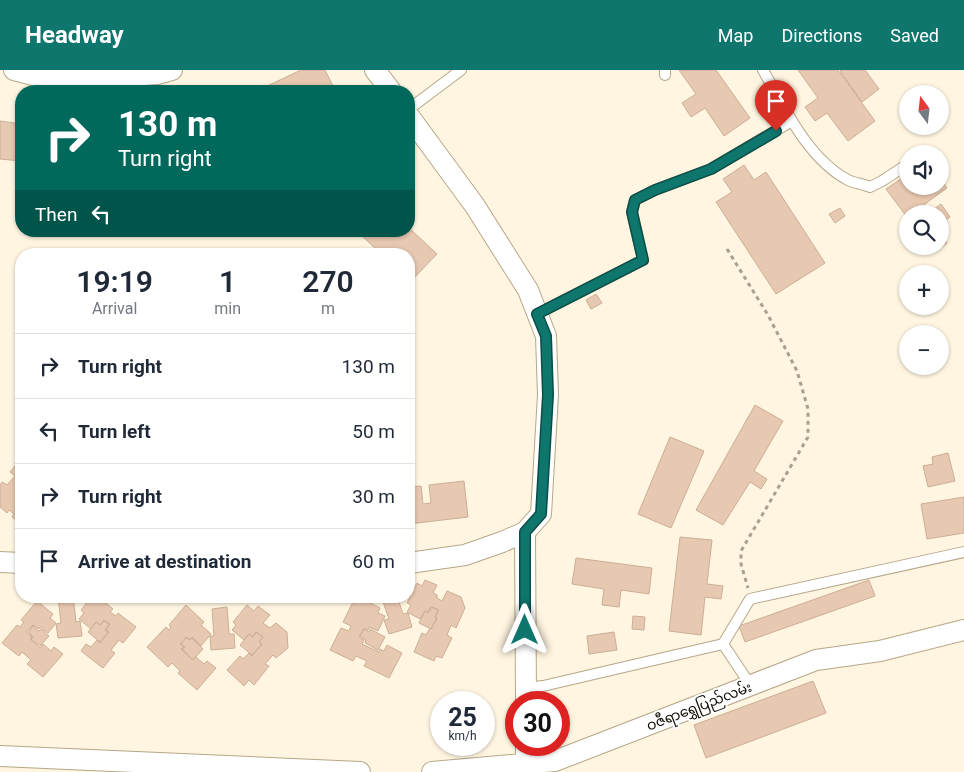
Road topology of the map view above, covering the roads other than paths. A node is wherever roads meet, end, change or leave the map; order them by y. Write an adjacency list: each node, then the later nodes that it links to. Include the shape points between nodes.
1 (14, 70): 2 (street, via 41,77 100,78)
2 (172, 70)
3 (375, 70): 6 (street)
4 (461, 70): 7 (lane)
5 (763, 70): 8 (lane)
6 (386, 85)
7 (415, 104)
8 (792, 121): 10 (lane, via 821,160 848,180 870,187); 11 (lane, via 711,169 635,200 632,212 643,260)
9 (415, 124): 11 (street, via 475,206 528,290)
10 (899, 170)
11 (537, 314): 12 (street, via 546,336 548,395 541,514)
12 (525, 532): 15 (street, via 465,555); 20 (street)
13 (964, 552): 18 (lane, via 750,598)
14 (0, 562): 16 (street)
15 (415, 562)
16 (15, 563)
17 (964, 630): 19 (street, ဝဇီရာရွှေပြည်လမ်း, via 880,651 816,660)
18 (723, 644): 19 (lane); 21 (lane, via 543,686)
19 (751, 686): 22 (street, ဝဇီရာရွှေပြည်လမ်း)
20 (526, 691)
21 (534, 691)
22 (570, 754)
23 (0, 756): 27 (street)
24 (516, 756): 28 (street, ဝဇီရာရွှေပြည်လမ်း)
25 (536, 756): 26 (street, ဝဇီရာရွှေပြည်လမ်း, via 555,760)
26 (566, 756)
27 (360, 772)
28 (432, 772)

